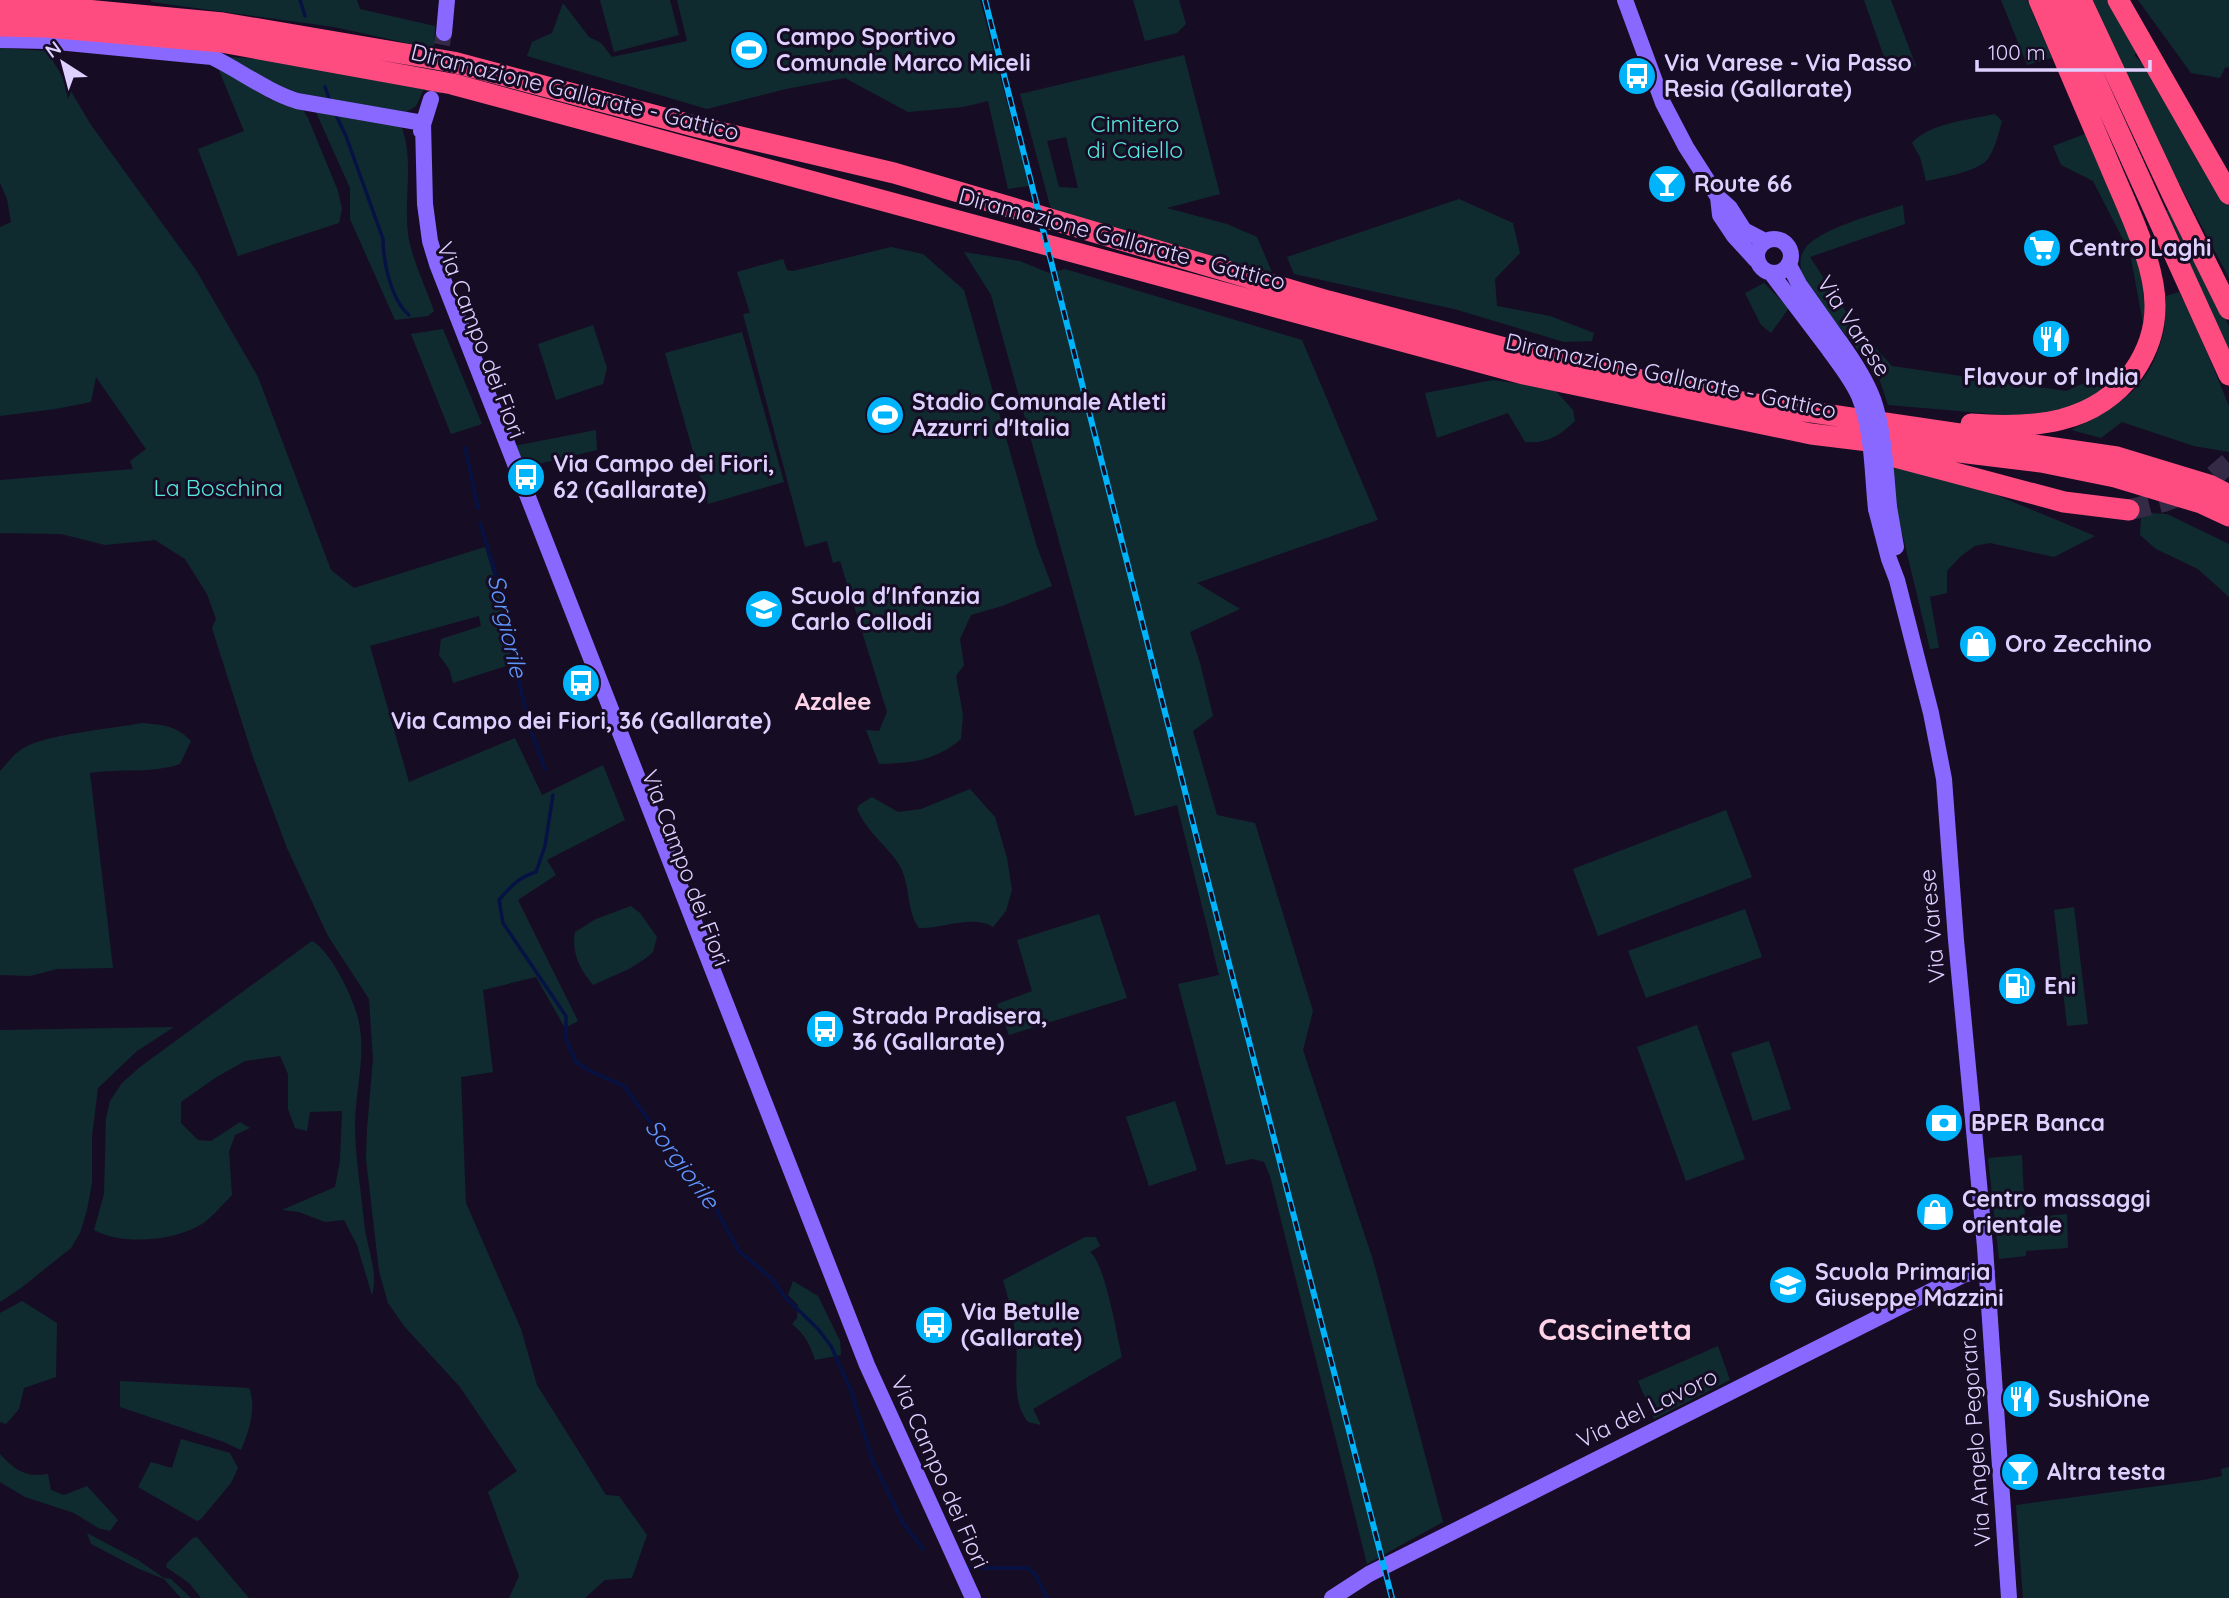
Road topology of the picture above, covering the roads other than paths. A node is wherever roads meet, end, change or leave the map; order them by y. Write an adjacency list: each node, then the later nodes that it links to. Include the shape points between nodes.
1 (447, 0): 9 (street)
2 (1625, 0): 14 (street, via 1671,119)
3 (2039, 0): 22 (highway, via 2126,205 2154,285 2150,340 2129,377 2094,408 2036,425 1974,424 1889,411)
4 (2059, 0): 21 (highway)
5 (2081, 0): 19 (highway)
6 (2118, 0): 13 (highway)
7 (0, 5): 22 (highway, Diramazione Gallarate - Gattico, via 223,23 453,62 894,173 1527,354)
8 (0, 26): 23 (highway, Diramazione Gallarate - Gattico, via 221,42 452,84 1511,371)
9 (444, 33)
10 (0, 40): 12 (street, via 212,57 297,101)
11 (431, 99): 12 (street, Via Campo dei Fiori)
12 (423, 123): 29 (street, Via Campo dei Fiori, via 425,204 437,264 867,1366)
13 (2229, 194)
14 (1718, 197): 15 (street, via 1744,230); 16 (street, via 1720,215)
15 (1765, 241): 16 (street); 17 (street, via 1786,244)
16 (1756, 260): 18 (street)
17 (1789, 265): 18 (street); 20 (street, Via Varese)
18 (1770, 274): 20 (street, Via Varese)
19 (2229, 309)
20 (1835, 346): 28 (street, Via Varese, bridge, via 1857,365 1874,400 1880,426 1882,508 1899,559 1897,580 1944,779)
21 (2229, 375)
22 (1729, 400): 24 (highway, Diramazione Gallarate - Gattico, via 2118,457)
23 (1811, 434): 24 (highway, Diramazione Gallarate - Gattico, via 2041,462); 26 (highway, via 2037,496)
24 (2205, 494): 25 (highway, Diramazione Gallarate - Gattico); 27 (highway, Diramazione Gallarate - Gattico)
25 (2229, 495)
26 (2129, 510)
27 (2229, 516)
28 (1987, 1272): 30 (street, Via del Lavoro, via 1965,1274 1390,1563); 31 (street, Via Angelo Pegoraro)
29 (972, 1598)
30 (1332, 1598)
31 (2009, 1598)

